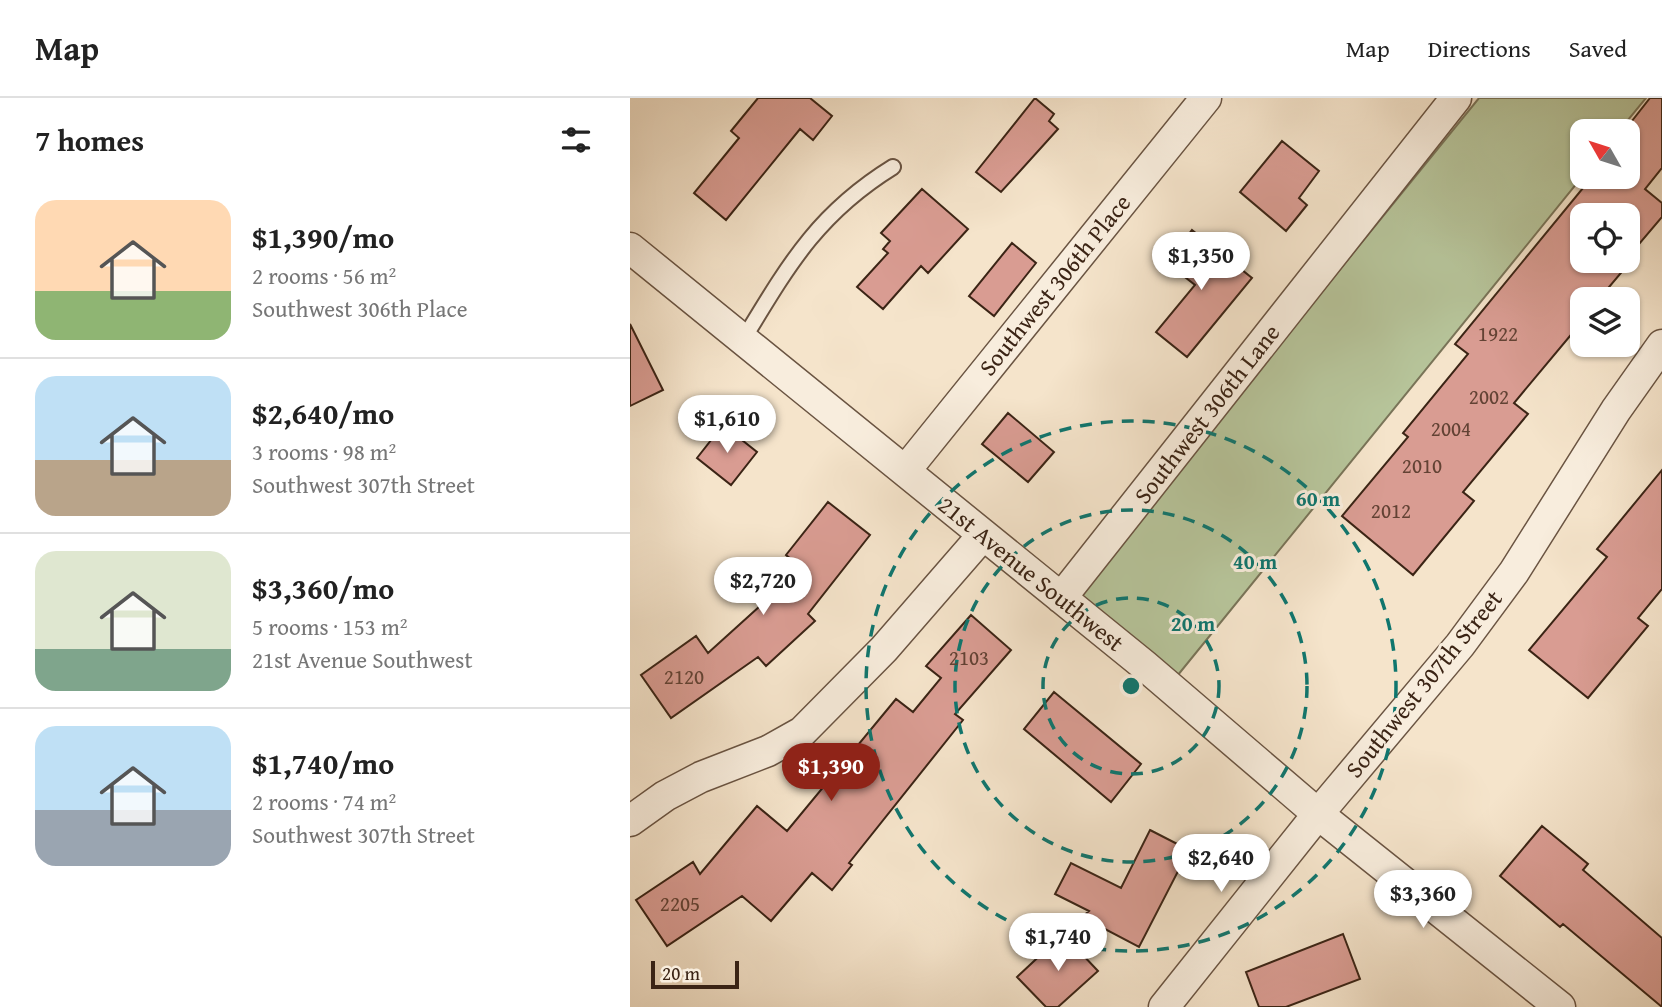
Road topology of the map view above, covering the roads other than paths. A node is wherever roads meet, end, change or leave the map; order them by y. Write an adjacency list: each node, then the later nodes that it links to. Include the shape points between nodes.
1 (1206, 98): 7 (street, Southwest 306th Place)
2 (1456, 98): 9 (street, Southwest 306th Lane)
3 (893, 167): 5 (lane, via 863,186 810,237)
4 (630, 248): 5 (street, 21st Avenue Southwest)
5 (743, 340): 7 (street, 21st Avenue Southwest)
6 (1662, 345): 10 (street, Southwest 307th Street, via 1506,583)
7 (905, 471): 8 (street, 21st Avenue Southwest)
8 (983, 535): 9 (street, 21st Avenue Southwest); 11 (street, via 884,649 802,732 768,751 701,777)
9 (1061, 598): 10 (street, 21st Avenue Southwest)
10 (1318, 814): 12 (street, Southwest 307th Street); 13 (street, 21st Avenue Southwest)
11 (630, 821)
12 (1164, 1007)
13 (1560, 1007)

